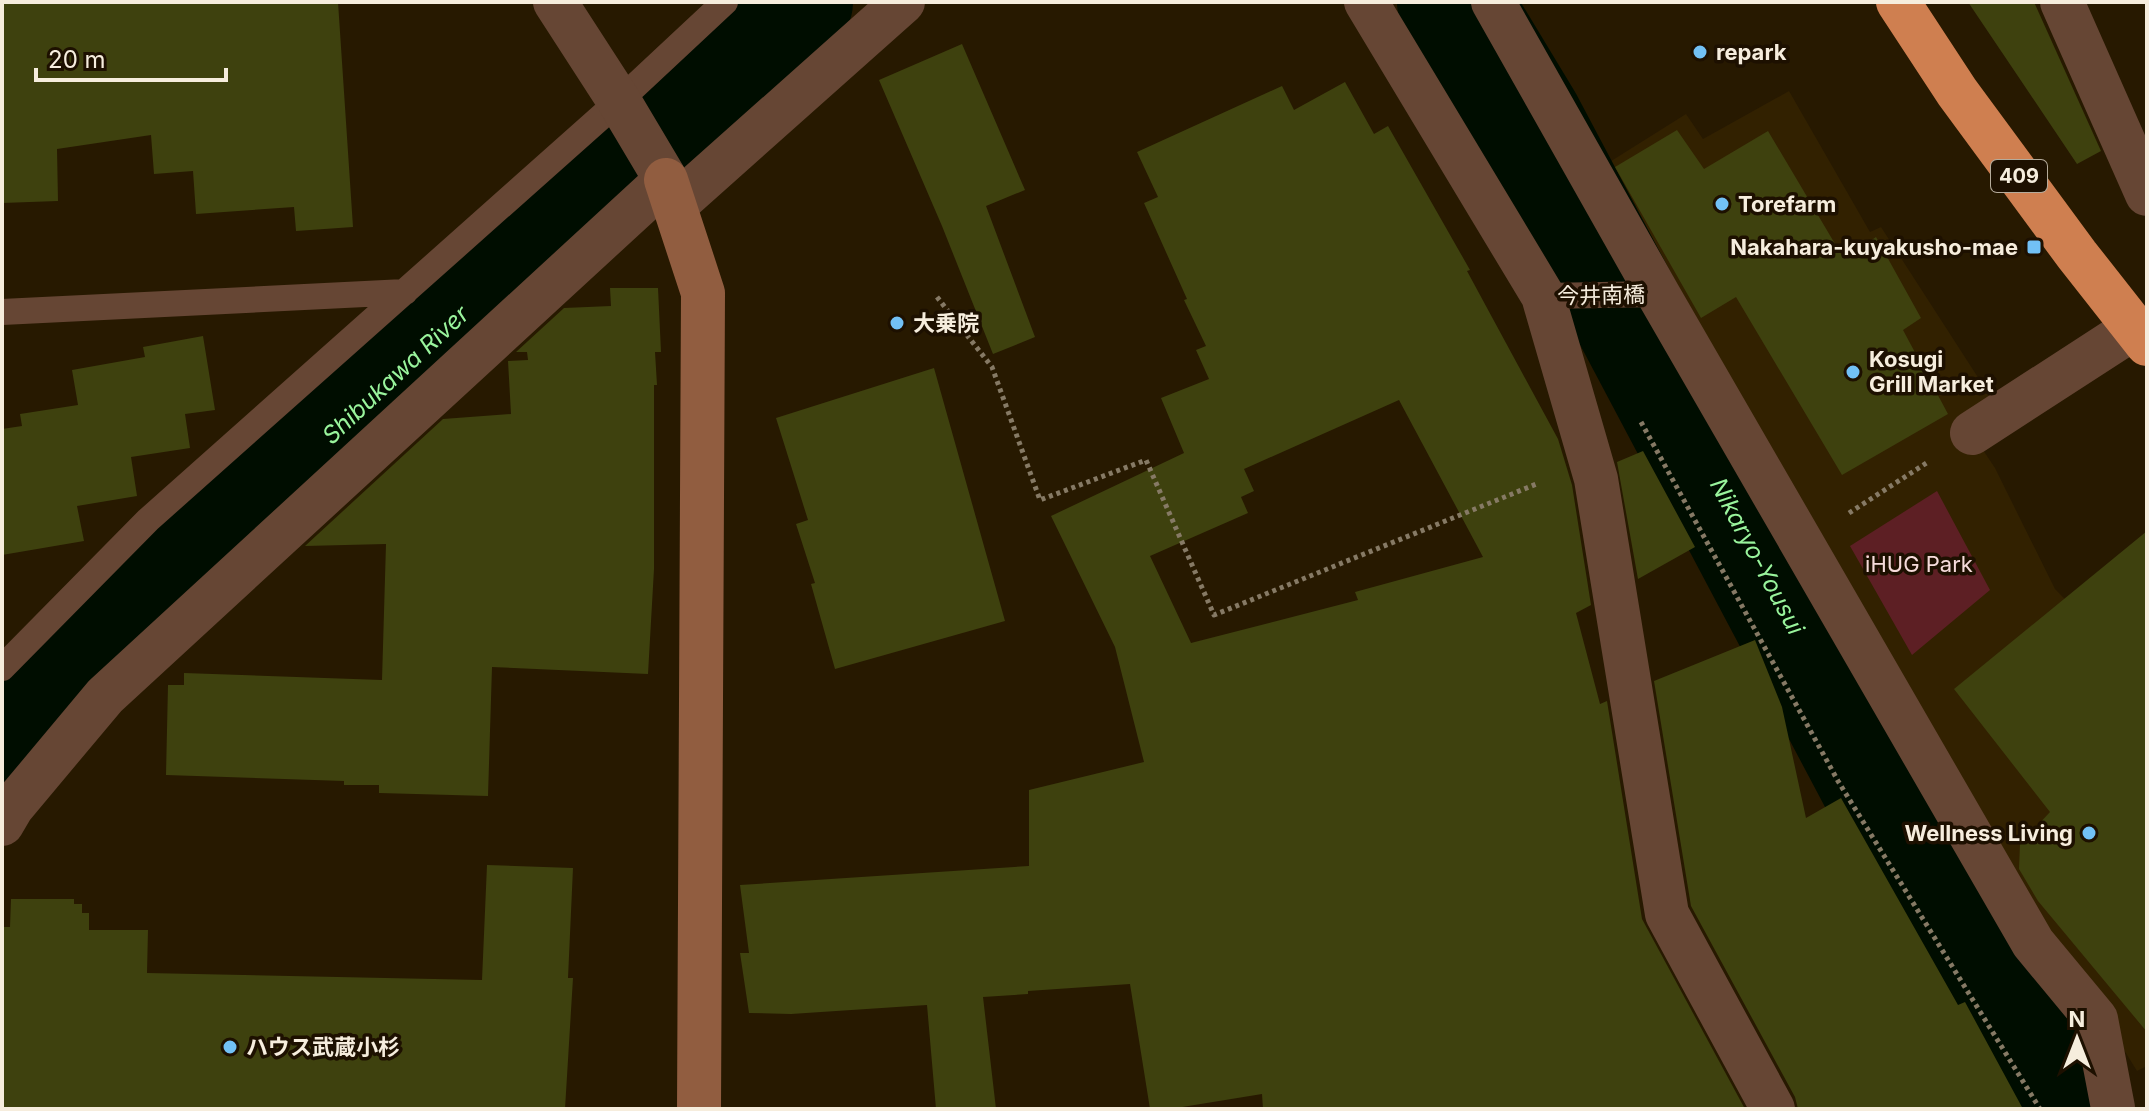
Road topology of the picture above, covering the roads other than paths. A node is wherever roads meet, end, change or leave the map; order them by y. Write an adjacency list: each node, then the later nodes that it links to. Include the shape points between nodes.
1 (555, 2): 8 (street)
2 (725, 2): 8 (lane)
3 (903, 2): 9 (street)
4 (1366, 2): 13 (street)
5 (1493, 2): 12 (street)
6 (1898, 2): 15 (highway, 409, via 1957,92)
7 (2062, 2): 10 (street)
8 (619, 101): 9 (street); 11 (lane)
9 (670, 193): 18 (street, via 105,696); 20 (street, via 703,293)
10 (2147, 194)
11 (405, 292): 14 (lane); 17 (lane, via 148,520)
12 (1658, 294): 13 (lane, 今井南橋); 19 (street, via 2033,943 2096,1019)
13 (1543, 296): 21 (street, via 1596,479 1667,914)
14 (2, 312)
15 (2140, 336): 16 (street)
16 (1972, 433)
17 (2, 668)
18 (2, 824)
19 (2113, 1108)
20 (699, 1109)
21 (1773, 1109)

